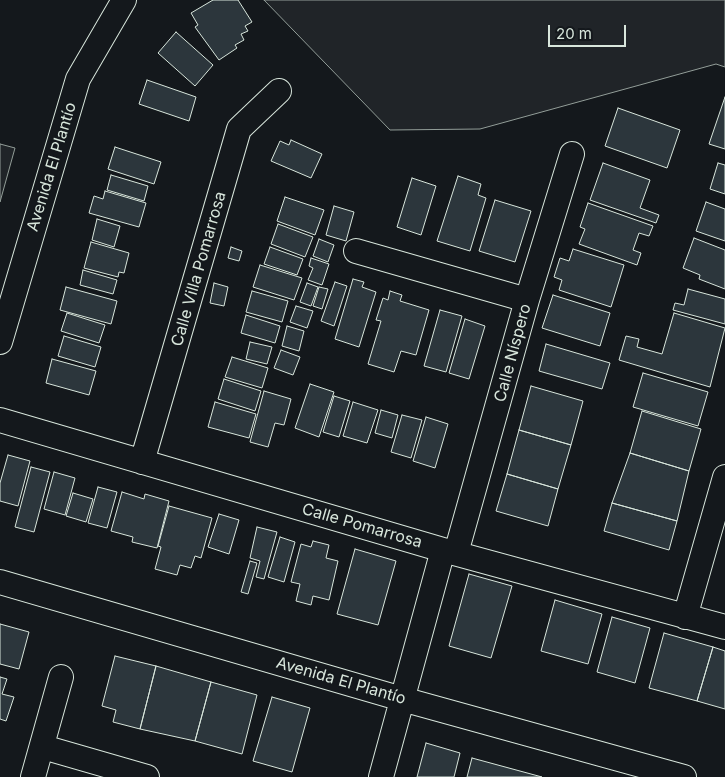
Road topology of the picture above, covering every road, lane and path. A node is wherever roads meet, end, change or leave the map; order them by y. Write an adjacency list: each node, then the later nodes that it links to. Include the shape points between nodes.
1 (124, 0): 6 (street, Avenida El Plantío, via 78,79)
2 (279, 91): 8 (street, Calle Villa Pomarrosa, via 240,129)
3 (572, 154): 5 (street, Calle Níspero)
4 (356, 251): 5 (street)
5 (527, 300): 10 (street, Calle Níspero)
6 (0, 342)
7 (0, 420): 8 (street, Calle Pomarrosa)
8 (142, 462): 10 (street, Calle Pomarrosa)
9 (725, 477): 12 (street)
10 (450, 552): 12 (street, Calle Pomarrosa); 15 (street, Calle Níspero)
11 (0, 582): 15 (street, Avenida El Plantío)
12 (684, 617): 13 (street, Calle Pomarrosa)
13 (725, 627)
14 (62, 677): 16 (street)
15 (402, 699): 19 (street, Calle Níspero); 20 (street, Avenida El Plantío)
16 (43, 747): 17 (street); 18 (street)
17 (33, 777)
18 (147, 777)
19 (381, 777)
20 (684, 777)

